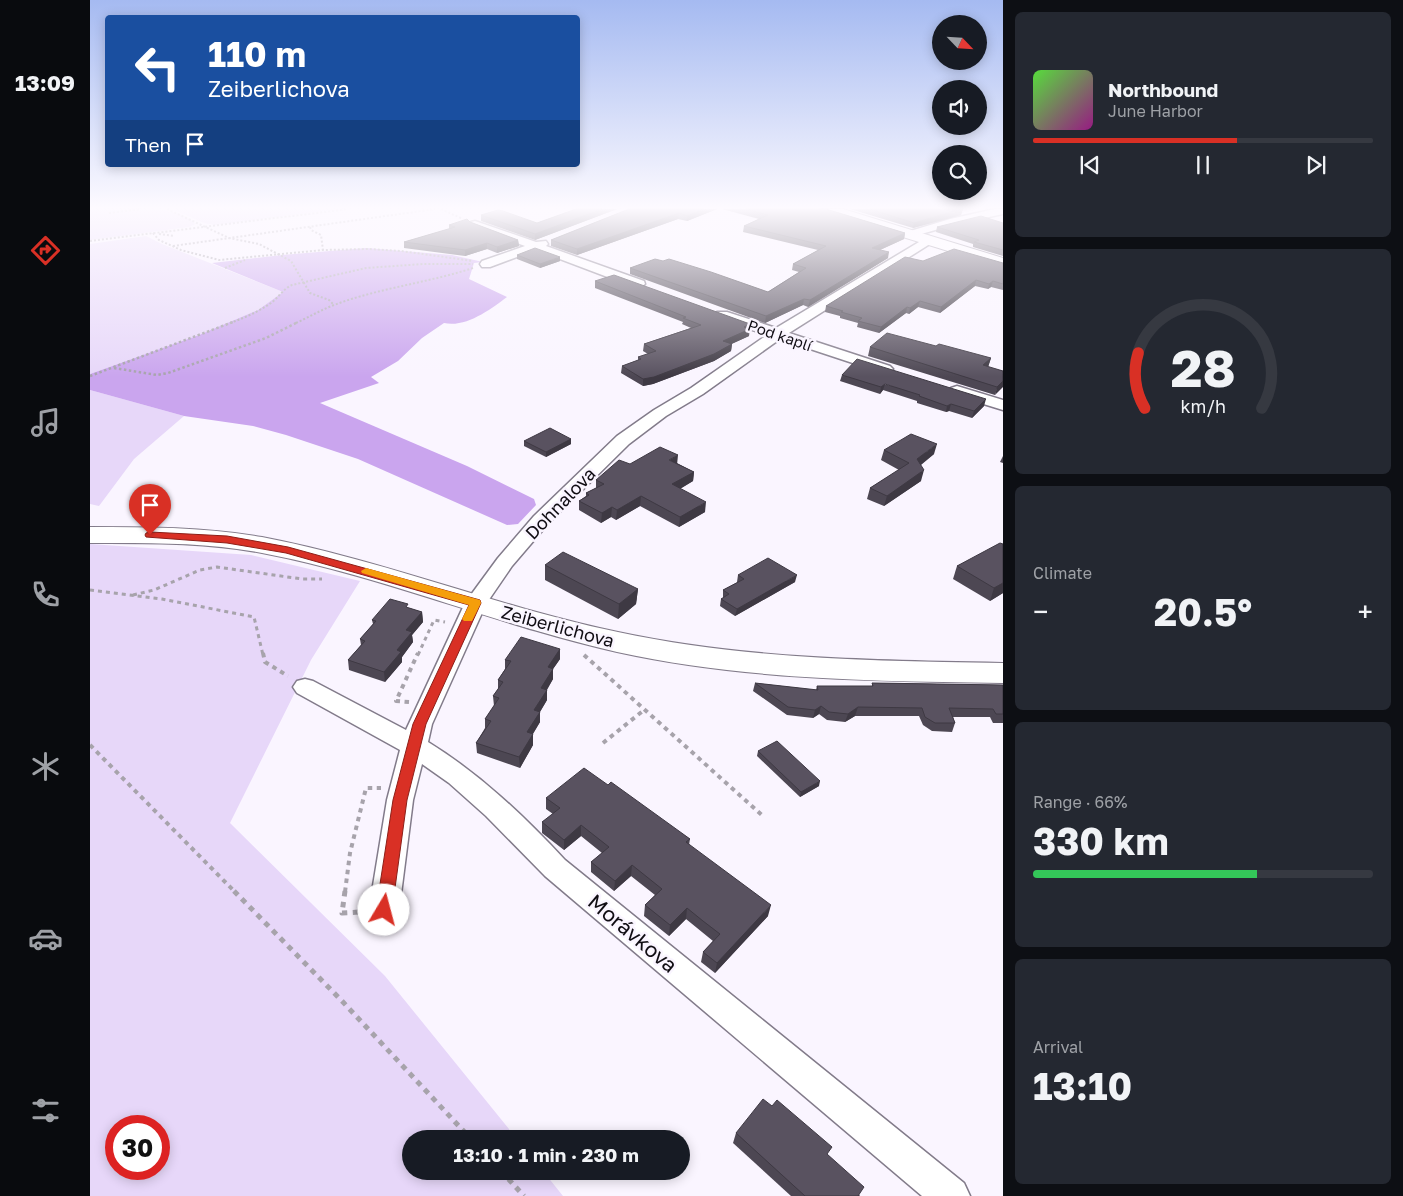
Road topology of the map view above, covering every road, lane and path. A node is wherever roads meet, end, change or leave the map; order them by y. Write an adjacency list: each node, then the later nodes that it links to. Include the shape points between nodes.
1 (232, 265): 7 (path)
2 (294, 265): 8 (path)
3 (411, 265): 8 (path, via 366,268)
4 (483, 265): 10 (path)
5 (588, 265): 9 (street)
6 (889, 265): 12 (street, Dohnalova)
7 (225, 268)
8 (305, 282): 10 (path, via 310,293); 13 (path, via 287,287 284,294 259,311)
9 (653, 289)
10 (334, 305): 13 (path, via 266,338 168,373 157,375)
11 (708, 309): 12 (street, Pod kaplí)
12 (777, 334): 14 (street, Pod kaplí); 22 (street, Dohnalova, via 623,440 541,520)
13 (114, 368): 15 (path)
14 (899, 373)
15 (90, 376)
16 (945, 387): 17 (street)
17 (1003, 405)
18 (90, 535): 22 (street, Zeiberlichova, via 170,535 260,545 342,564)
19 (329, 578): 21 (path, via 302,579 217,567 200,570)
20 (90, 590): 21 (path)
21 (134, 596): 25 (path, via 254,618 265,662)
22 (476, 603): 24 (street, Zeiberlichova, via 601,638 704,656 825,668); 29 (street, Dohnalova, via 428,702)
23 (582, 653): 26 (path)
24 (1003, 673)
25 (306, 687): 29 (street, Morávkova)
26 (644, 710): 27 (path); 30 (path)
27 (603, 743)
28 (90, 746): 32 (path, via 342,1001)
29 (414, 746): 31 (street, Dohnalova, via 400,800); 35 (street, Morávkova, via 464,781 515,824 555,868)
30 (764, 818)
31 (384, 910)
32 (463, 1130)
33 (509, 1180): 34 (path)
34 (524, 1196)
35 (951, 1196)

